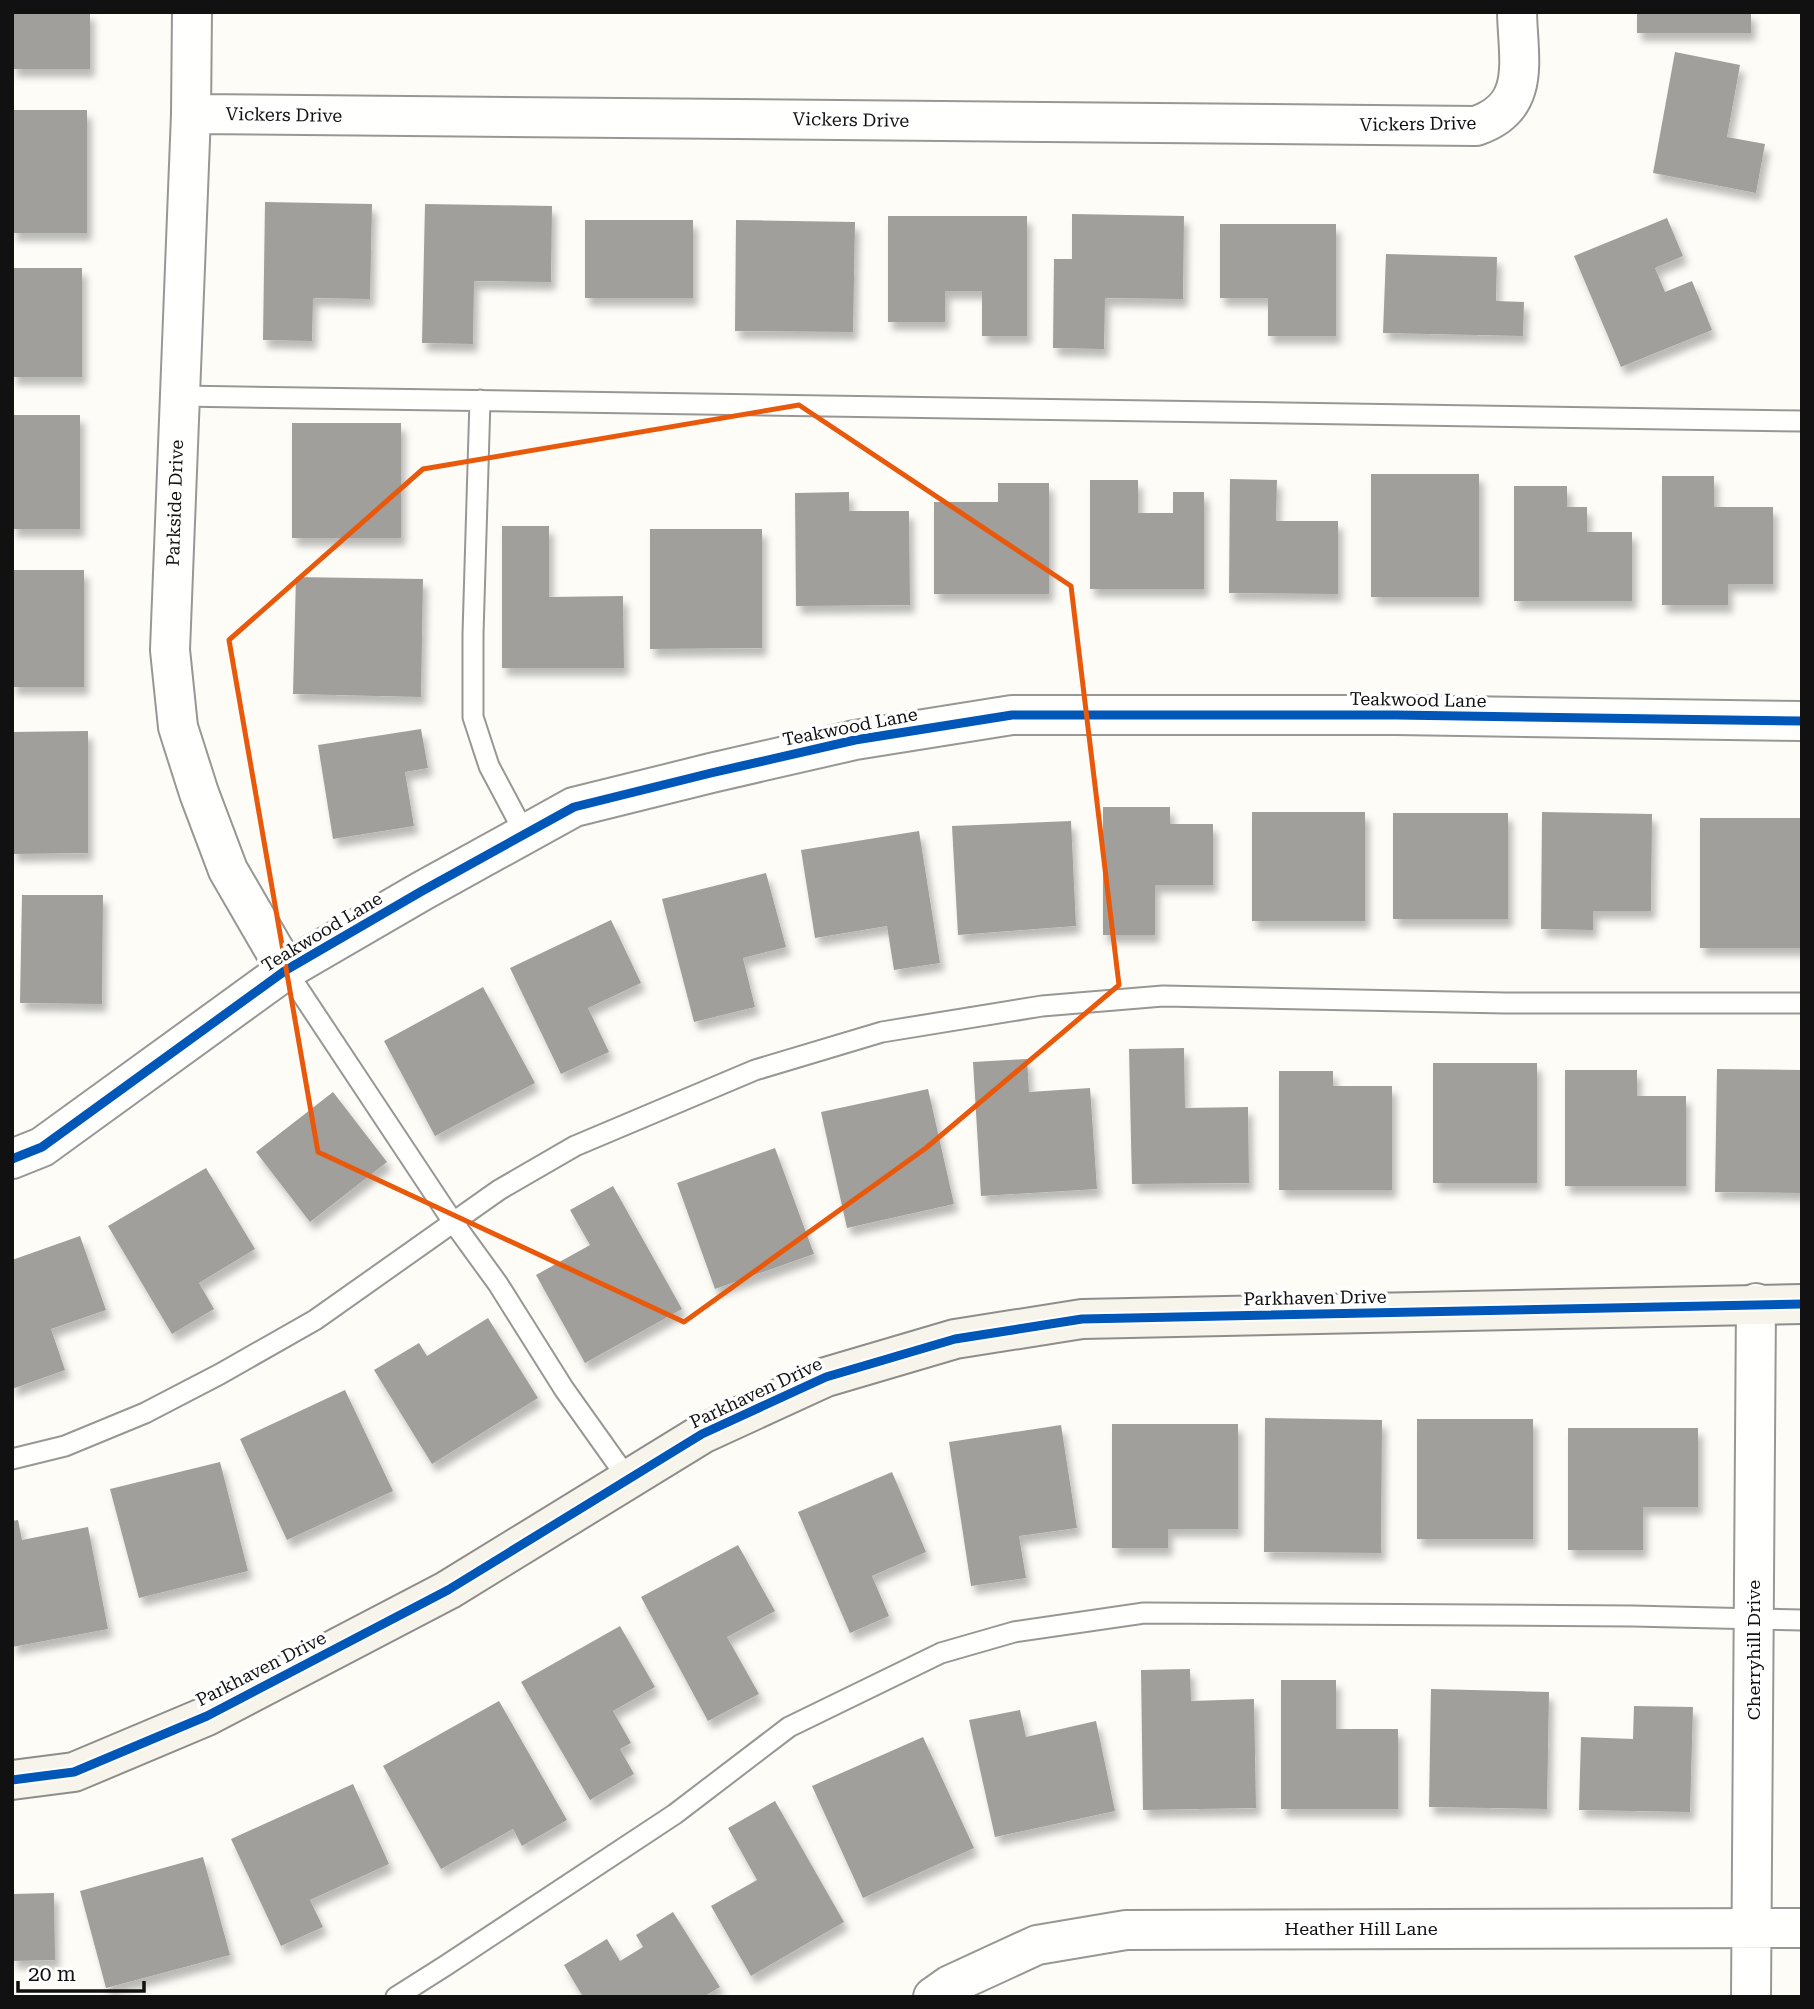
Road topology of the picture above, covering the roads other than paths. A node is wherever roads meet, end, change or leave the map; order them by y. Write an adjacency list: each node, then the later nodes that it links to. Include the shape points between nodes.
1 (191, 12): 3 (street, Parkside Drive)
2 (1517, 12): 3 (street, Vickers Drive, via 1516,93 1507,109 1476,126)
3 (191, 114): 4 (street, Parkside Drive)
4 (180, 396): 5 (lane); 9 (street, Parkside Drive, via 170,650 178,727 228,870)
5 (480, 400): 6 (lane); 8 (lane, via 473,717 489,766)
6 (1802, 421)
7 (1802, 721): 8 (street, Teakwood Lane, via 1012,715 855,740 711,773 574,807)
8 (525, 834): 9 (street, Teakwood Lane)
9 (286, 970): 11 (street, Teakwood Lane, via 42,1147); 12 (lane)
10 (1802, 1003): 12 (lane, via 1163,996 955,1018 882,1032 742,1076 575,1146)
11 (12, 1159)
12 (453, 1222): 15 (lane, via 315,1321 220,1374 77,1441); 16 (lane)
13 (1756, 1303): 14 (street, Parkhaven Drive); 16 (street, Parkhaven Drive, via 1070,1321 955,1339 826,1377 702,1434); 17 (street, Cherryhill Drive)
14 (1802, 1304)
15 (12, 1459)
16 (628, 1479): 19 (street, Parkhaven Drive, via 449,1590 207,1716 74,1772)
17 (1754, 1620): 18 (lane); 20 (street, Cherryhill Drive); 22 (lane, via 1144,1613 1014,1632 941,1653 789,1727 675,1814)
18 (1802, 1620)
19 (12, 1780)
20 (1752, 1928): 21 (street, Heather Hill Lane); 23 (street, Heather Hill Lane, via 1126,1930 1038,1945); 24 (street, Cherryhill Drive)
21 (1802, 1928)
22 (396, 1997)
23 (933, 1997)
24 (1751, 1997)

